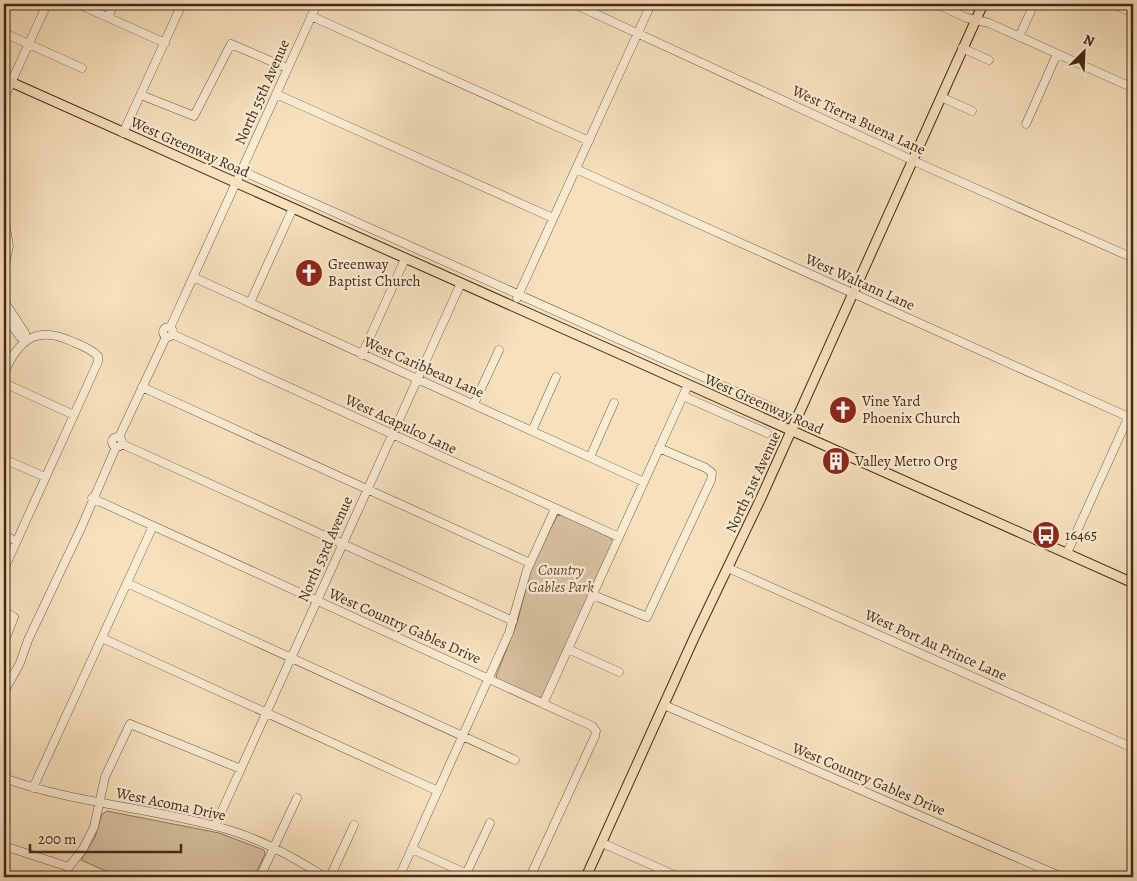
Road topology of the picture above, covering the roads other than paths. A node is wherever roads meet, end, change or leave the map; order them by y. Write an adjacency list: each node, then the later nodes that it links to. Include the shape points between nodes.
1 (47, 4): 20 (street)
2 (78, 4): 14 (street)
3 (114, 4): 14 (street)
4 (182, 4): 19 (street)
5 (317, 4): 13 (street, North 55th Avenue)
6 (574, 4): 16 (street, West Tierra Buena Lane)
7 (651, 4): 16 (street)
8 (936, 4): 15 (street)
9 (983, 4): 15 (main road, North 51st Avenue)
10 (1034, 4): 18 (street)
11 (1114, 4): 12 (street)
12 (1133, 13)
13 (311, 16): 25 (street, North 55th Avenue); 35 (street)
14 (108, 17): 19 (street)
15 (976, 20): 18 (street); 21 (main road, North 51st Avenue)
16 (638, 32): 35 (street); 36 (street, West Tierra Buena Lane)
17 (4, 33): 20 (street)
18 (1019, 37): 22 (street)
19 (165, 42): 29 (street)
20 (28, 44): 24 (street); 26 (street)
21 (962, 48): 23 (street); 30 (main road, North 51st Avenue)
22 (1057, 54): 27 (street); 33 (street)
23 (989, 60)
24 (82, 68)
25 (287, 68): 28 (street, North 55th Avenue); 29 (street, via 230,44 194,116)
26 (7, 80): 31 (street); 34 (main road, West Greenway Road)
27 (1133, 88)
28 (276, 94): 39 (street, North 55th Avenue); 42 (street)
29 (141, 95): 34 (street)
30 (940, 97): 32 (street); 36 (main road, North 51st Avenue)
31 (4, 98)
32 (972, 111)
33 (1026, 124)
34 (124, 132): 39 (main road, West Greenway Road)
35 (588, 141): 37 (street)
36 (912, 159): 45 (street, West Tierra Buena Lane); 50 (main road, North 51st Avenue)
37 (576, 169): 42 (street); 50 (street, West Waltann Lane)
38 (252, 175): 43 (street, West Greenway Road)
39 (236, 183): 40 (main road, West Greenway Road); 48 (street, North 55th Avenue)
40 (293, 208): 44 (main road, West Greenway Road); 53 (street)
41 (4, 216): 47 (street, via 8,246)
42 (554, 218): 51 (street)
43 (370, 229): 44 (street); 51 (street, West Greenway Road)
44 (365, 241): 46 (main road, West Greenway Road)
45 (1133, 258)
46 (405, 259): 49 (main road, West Greenway Road); 60 (street)
47 (4, 270)
48 (193, 277): 53 (street, West Caribbean Lane); 57 (street, North 55th Avenue)
49 (461, 283): 54 (main road, West Greenway Road); 65 (street, North 53rd Avenue)
50 (852, 293): 75 (street, West Waltann Lane); 77 (main road, North 51st Avenue)
51 (519, 296): 54 (street); 61 (street, West Greenway Road)
52 (4, 301): 56 (street)
53 (250, 303): 60 (street, West Caribbean Lane)
54 (513, 307): 62 (main road, West Greenway Road)
55 (4, 313): 56 (street)
56 (13, 322): 58 (street, via 25,333)
57 (169, 333): 68 (street, North 55th Avenue); 79 (street, West Acapulco Lane)
58 (25, 341): 63 (street, via 16,349); 74 (street, via 46,334 57,335 98,356)
59 (499, 350): 71 (street)
60 (362, 354): 65 (street, West Caribbean Lane)
61 (663, 360): 62 (street); 73 (street, West Greenway Road)
62 (658, 372): 67 (main road, West Greenway Road)
63 (4, 373)
64 (556, 377): 76 (street)
65 (418, 379): 71 (street, West Caribbean Lane); 79 (street, North 53rd Avenue)
66 (4, 383): 74 (street)
67 (688, 385): 69 (street); 77 (main road, West Greenway Road)
68 (142, 387): 80 (street, North 55th Avenue); 86 (street)
69 (683, 396): 78 (street, West Greenway Road); 81 (street)
70 (614, 403): 82 (street)
71 (474, 404): 76 (street, West Caribbean Lane)
72 (1133, 407): 75 (street)
73 (775, 410)
74 (74, 415): 84 (street)
75 (1131, 418): 94 (street)
76 (532, 431): 82 (street, West Caribbean Lane)
77 (791, 431): 94 (main road, West Greenway Road); 96 (main road, North 51st Avenue)
78 (767, 433)
79 (392, 435): 86 (street, North 53rd Avenue); 88 (street, West Acapulco Lane)
80 (119, 443): 87 (street, North 55th Avenue); 93 (street)
81 (660, 448): 85 (street); 100 (street, via 706,468 712,473 711,480 647,618)
82 (590, 457): 85 (street, West Caribbean Lane)
83 (4, 459): 84 (street)
84 (45, 477): 92 (street)
85 (644, 482): 91 (street)
86 (368, 489): 93 (street, North 53rd Avenue); 95 (street)
87 (92, 498): 89 (street, West Country Gables Drive); 110 (street, North 55th Avenue, via 80,518 20,662)
88 (555, 509): 91 (street, West Acapulco Lane); 95 (street)
89 (153, 526): 98 (street); 101 (street, West Country Gables Drive)
90 (4, 535): 92 (street)
91 (619, 537): 100 (street)
92 (16, 541): 97 (street)
93 (342, 545): 101 (street, North 53rd Avenue); 103 (street)
94 (1067, 553): 99 (main road, West Greenway Road)
95 (530, 563): 103 (street)
96 (728, 568): 112 (main road, North 51st Avenue); 115 (street, West Port Au Prince Lane)
97 (4, 569)
98 (127, 583): 104 (street); 107 (street)
99 (1133, 583)
100 (593, 595): 106 (street)
101 (317, 601): 107 (street, North 53rd Avenue); 109 (street, West Country Gables Drive)
102 (4, 611): 105 (street, via 14,617)
103 (514, 622): 109 (street)
104 (102, 638): 113 (street); 119 (street)
105 (4, 643)
106 (568, 650): 108 (street); 111 (street)
107 (292, 657): 113 (street, North 53rd Avenue); 114 (street)
108 (618, 672)
109 (489, 679): 111 (street, West Country Gables Drive); 114 (street)
110 (4, 692)
111 (543, 704): 135 (street, West Country Gables Drive, via 592,726 596,731)
112 (664, 705): 126 (main road, North 51st Avenue); 138 (street, West Country Gables Drive)
113 (266, 713): 117 (street, North 53rd Avenue); 120 (street)
114 (464, 736): 116 (street); 120 (street)
115 (1133, 748)
116 (515, 760)
117 (241, 768): 122 (street, via 130,724 105,777); 125 (street, North 53rd Avenue)
118 (4, 778): 119 (street, West Acoma Drive)
119 (33, 788): 122 (street, West Acoma Drive)
120 (438, 791): 129 (street)
121 (297, 798): 128 (street)
122 (99, 804): 125 (street, West Acoma Drive); 127 (street, via 94,827 69,867)
123 (490, 823): 130 (street)
124 (354, 825): 133 (street)
125 (215, 826): 128 (street, West Acoma Drive)
126 (602, 843): 136 (main road, North 51st Avenue); 137 (street)
127 (4, 846)
128 (274, 847): 131 (street); 132 (street, West Acoma Drive)
129 (412, 849): 130 (street); 134 (street)
130 (470, 876)
131 (260, 877)
132 (325, 877)
133 (330, 877)
134 (399, 877)
135 (530, 877)
136 (586, 877)
137 (679, 877)
138 (1062, 877)

